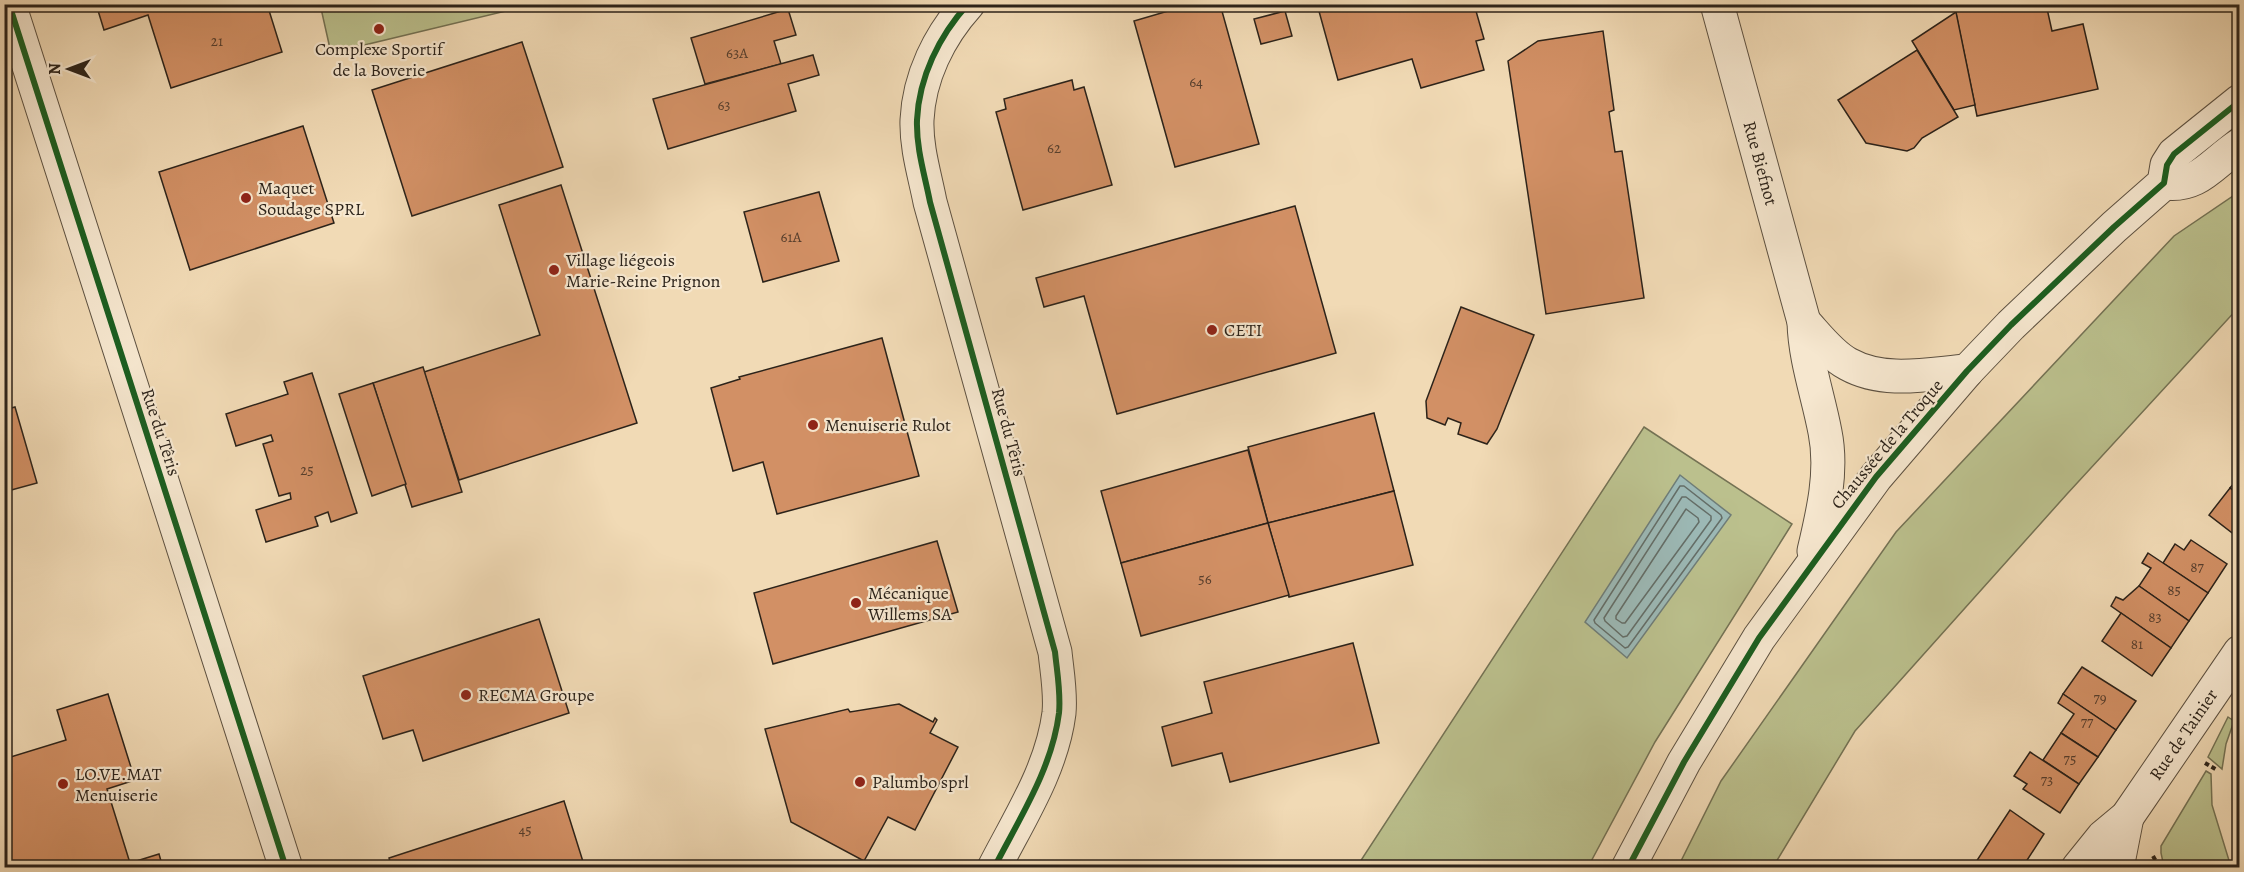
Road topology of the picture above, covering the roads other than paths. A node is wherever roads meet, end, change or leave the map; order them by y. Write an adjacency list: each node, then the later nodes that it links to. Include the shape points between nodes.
1 (9, 4): 12 (street, Rue du Têris)
2 (968, 4): 13 (street, Rue du Têris, via 945,34 928,69 917,120 921,159 1054,652 1059,683 1059,712 1047,761)
3 (1717, 4): 7 (street, Rue Biefnot)
4 (2240, 101): 6 (street, Chaussée de la Troque, via 2174,154 2167,165)
5 (2240, 145): 6 (street, via 2195,180)
6 (2164, 183): 8 (street, Chaussée de la Troque, via 2055,282)
7 (1804, 322): 8 (street, via 1847,364 1880,375); 9 (street, Rue Biefnot, via 1805,348 1827,453 1827,482)
8 (1967, 371): 9 (street, Chaussée de la Troque, via 1876,477)
9 (1810, 565): 14 (street, Chaussée de la Troque, via 1759,638 1695,744)
10 (2240, 652): 11 (street, Rue de Tainier)
11 (2127, 817): 15 (street, Rue de Tainier, via 2103,837); 16 (street, Rue de Tainier)
12 (286, 867)
13 (994, 867)
14 (1628, 867)
15 (2078, 867)
16 (2117, 867)

